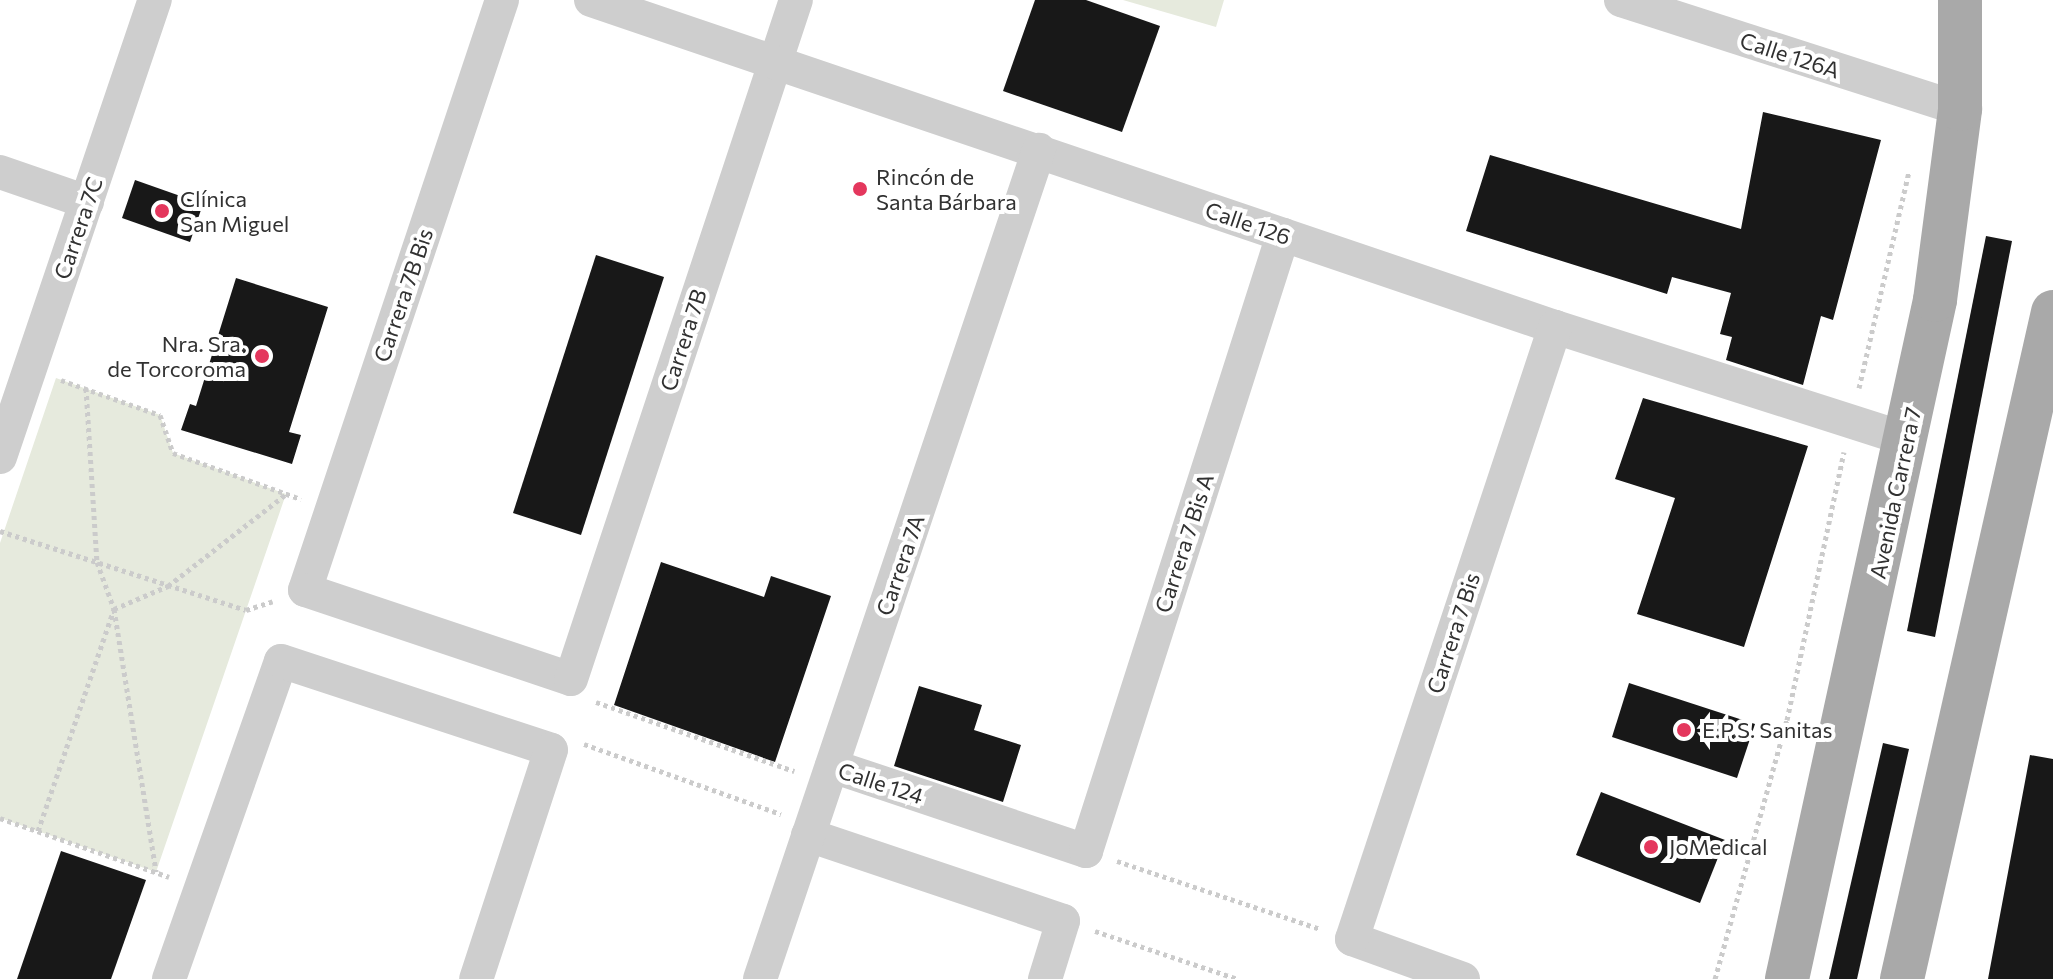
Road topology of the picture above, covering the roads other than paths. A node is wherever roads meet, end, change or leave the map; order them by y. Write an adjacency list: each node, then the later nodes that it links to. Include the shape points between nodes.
1 (155, 0): 11 (street, Carrera 7C)
2 (502, 0): 17 (street, Carrera 7B Bis, via 305,590)
3 (591, 0): 7 (street, Calle 126)
4 (796, 0): 7 (street, Carrera 7B)
5 (1621, 0): 8 (street, Calle 126A)
6 (1960, 0): 8 (main road, Avenida Carrera 7)
7 (775, 61): 9 (street, Calle 126); 17 (street, Carrera 7B)
8 (1960, 109): 15 (main road, Avenida Carrera 7, via 1935,300)
9 (1039, 150): 12 (street, Calle 126); 18 (street, Carrera 7A)
10 (0, 172): 11 (street)
11 (87, 202): 16 (street, Carrera 7C)
12 (1283, 235): 14 (street, Calle 126); 20 (street, Carrera 7 Bis A)
13 (2053, 312): 27 (main road)
14 (1555, 327): 15 (street, Calle 126); 25 (street, Carrera 7 Bis, via 1352,939)
15 (1907, 439): 26 (main road, Avenida Carrera 7)
16 (0, 457)
17 (571, 679)
18 (832, 766): 19 (street, Carrera 7A); 20 (street, Calle 124)
19 (808, 835): 23 (street, Carrera 7A); 24 (street, via 1063,921)
20 (1086, 851)
21 (169, 979): 22 (street, via 281,661 551,750)
22 (476, 979)
23 (760, 979)
24 (1045, 979)
25 (1463, 979)
26 (1787, 979)
27 (1902, 979)

